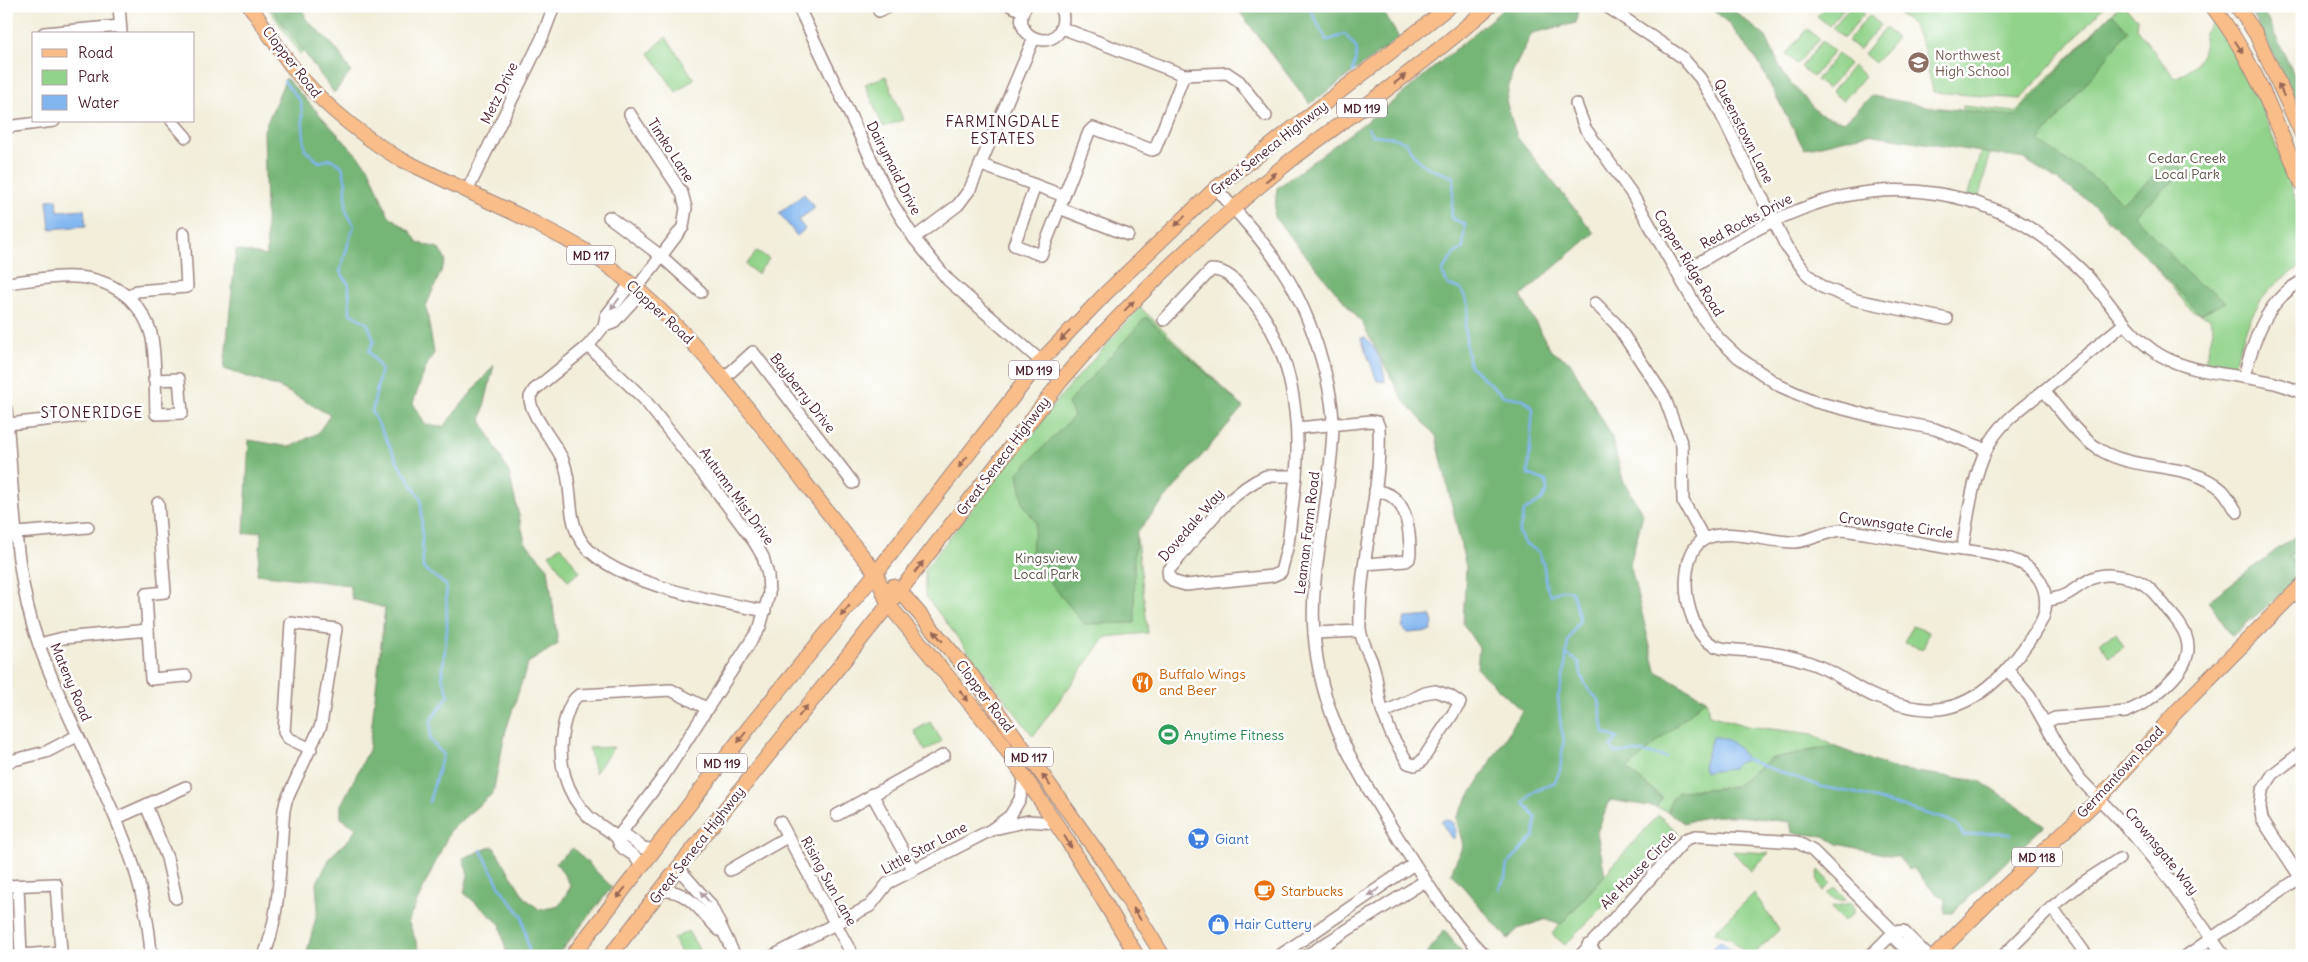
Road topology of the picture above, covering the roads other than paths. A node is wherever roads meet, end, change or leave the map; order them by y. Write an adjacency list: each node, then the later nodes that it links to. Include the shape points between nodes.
1 (119, 6): 16 (street)
2 (250, 6): 32 (main road, Clopper Road / MD 117, via 296,70 336,113 398,158)
3 (554, 6): 32 (street, Metz Drive, via 542,38)
4 (798, 6): 40 (street, Dairymaid Drive, via 892,203)
5 (878, 6): 6 (street, via 879,11)
6 (890, 6)
7 (1010, 6): 14 (street)
8 (1059, 6): 15 (street)
9 (1450, 6): 31 (main road, Great Seneca Highway / MD 119)
10 (1490, 6): 35 (main road, Great Seneca Highway / MD 119, one-way to 10)
11 (1606, 6): 37 (street, Queenstown Lane, via 1692,67 1718,108)
12 (2212, 6): 29 (main road, one-way to 29, via 2245,57 2271,107)
13 (2237, 6): 26 (main road, one-way to 13, via 2256,34)
14 (1024, 9): 18 (street, via 1023,26 1026,33)
15 (1062, 28): 18 (street, via 1051,39); 19 (street)
16 (121, 30): 17 (street)
17 (70, 32)
18 (1034, 38): 28 (street)
19 (1184, 75): 22 (street, via 1228,73 1239,81); 33 (street, via 1155,149 1093,128)
20 (1576, 104): 42 (street, Copper Ridge Road, via 1585,128 1632,194)
21 (630, 114): 41 (street, Timko Lane, via 682,193 686,208 683,226)
22 (1266, 116)
23 (44, 122): 25 (street)
24 (173, 122): 27 (street)
25 (6, 126)
26 (2302, 134)
27 (186, 137)
28 (982, 165): 30 (street); 40 (street, via 958,205)
29 (2302, 184)
30 (1035, 186): 33 (street); 34 (street, via 1014,245 1041,255)
31 (1216, 188): 35 (street, Leaman Farm Road); 53 (main road, Great Seneca Highway / MD 119, one-way to 53, via 1107,292)
32 (467, 191): 45 (main road, Clopper Road / MD 117, via 556,234 602,261)
33 (1064, 196): 34 (street)
34 (1059, 208): 39 (street)
35 (1233, 208): 57 (main road, Great Seneca Highway / MD 119, one-way to 35, via 1154,280); 63 (street, Leaman Farm Road, via 1270,252 1295,290 1320,357)
36 (609, 217): 41 (street)
37 (1774, 221): 42 (street, Red Rocks Drive); 49 (street, Queenstown Lane, via 1786,246 1806,274 1822,286 1856,300); 51 (street, Red Rocks Drive, via 1798,210 1860,193 1920,190 1977,203 2010,217 2062,252 2086,274)
38 (184, 233): 47 (street, via 187,287 137,291)
39 (1128, 235)
40 (914, 238): 53 (street, Dairymaid Drive, via 948,280)
41 (661, 256): 45 (street, Timko Lane); 46 (street)
42 (1679, 274): 65 (street, Copper Ridge Road, via 1694,305 1719,339 1738,357 1780,386 1816,402 1935,429)
43 (2302, 281): 54 (street, via 2286,292 2268,314 2253,344)
44 (6, 283): 47 (street, via 70,276 101,280)
45 (636, 288): 52 (street, Timko Lane, via 606,316 604,326); 55 (main road, Clopper Road / MD 117, via 676,324)
46 (701, 292)
47 (128, 297): 56 (street, via 138,306 148,325 152,338)
48 (1595, 303): 73 (street, via 1616,324 1664,396 1682,445 1683,501)
49 (1947, 319)
50 (1164, 320): 64 (street, Dovedale Way, via 1211,270 1220,270 1234,280 1252,299 1284,356)
51 (2124, 324): 54 (street, Red Rocks Drive, via 2172,361); 58 (street)
52 (588, 346): 81 (street, Autumn Mist Drive, via 644,399 748,532 763,557 768,575 769,594); 81 (street, Timko Lane, via 530,396 532,407 564,461 572,515 581,541 602,562 635,577 701,598)
53 (1040, 362): 57 (street, Dairymaid Drive); 76 (main road, Great Seneca Highway / MD 119, one-way to 76)
54 (2244, 376): 59 (street, Red Rocks Drive)
55 (724, 378): 67 (street, Bayberry Drive, via 753,352); 76 (main road, Clopper Road / MD 117)
56 (154, 380)
57 (1061, 381): 78 (main road, Great Seneca Highway / MD 119, one-way to 57)
58 (2044, 390): 65 (street, via 2002,425); 70 (street, via 2101,450 2116,457 2201,477 2223,491)
59 (2302, 393)
60 (6, 409): 62 (street, Mateny Road)
61 (82, 416): 62 (street)
62 (8, 424): 72 (street, Mateny Road)
63 (1333, 424): 64 (street); 68 (street, via 1377,422 1380,459); 84 (street, Leaman Farm Road, via 1316,563)
64 (1297, 428): 66 (street, Dovedale Way)
65 (1986, 450): 74 (street, via 1975,485)
66 (1296, 476): 66 (street, Dovedale Way, via 1288,544 1281,572 1272,576 1186,585 1169,577 1168,571 1242,490 1266,476)
67 (853, 482)
68 (1375, 491): 75 (street); 75 (street, via 1388,494 1407,516 1410,553 1406,561)
69 (158, 503): 82 (street, via 165,592 146,594)
70 (2237, 512)
71 (88, 527): 72 (street)
72 (16, 533): 85 (street, Mateny Road, via 25,595)
73 (1704, 540): 74 (street, Crownsgate Circle, via 1730,535 1794,542 1842,530); 86 (street, via 1690,557 1686,587 1698,630 1716,647 1778,654 1818,666 1877,697 1923,708 1945,708 1959,703 1979,693)
74 (1962, 550): 79 (street, Crownsgate Circle, via 2009,559 2026,566 2037,576)
75 (1365, 564): 83 (street)
76 (876, 573): 78 (main road, Clopper Road / MD 117); 80 (main road, Clopper Road / MD 117); 108 (main road, Great Seneca Highway / MD 119, one-way to 108, via 751,725)
77 (2302, 585): 99 (main road, Germantown Road / MD 118, via 2176,712)
78 (900, 591): 80 (main road, Great Seneca Highway / MD 119); 134 (main road, Clopper Road / MD 117, one-way to 78, via 1107,866 973,677)
79 (2046, 601): 86 (street, via 2039,626); 90 (street, via 2066,595 2098,576 2140,581 2156,593 2174,617 2188,647 2180,671 2161,690 2135,708 2126,712 2055,718)
80 (888, 604): 96 (main road, Clopper Road / MD 117, one-way to 96, via 997,736); 111 (main road, Great Seneca Highway / MD 119, one-way to 80)
81 (765, 611): 88 (street, Autumn Mist Drive, via 753,640)
82 (148, 630): 85 (street, via 63,638); 87 (street, via 151,679)
83 (1360, 631): 84 (street); 89 (street, via 1373,666)
84 (1314, 633): 110 (street, Leaman Farm Road, via 1320,681 1335,725 1352,763)
85 (39, 644): 91 (street, Mateny Road)
86 (2007, 669): 90 (street, Crownsgate Way, via 2030,697)
87 (186, 676)
88 (708, 709): 107 (street, Autumn Mist Drive, via 661,780); 107 (street, via 678,692 662,689 576,697 564,726 561,756 564,775 579,806)
89 (1383, 714): 89 (street, via 1408,763 1415,765 1421,762 1460,703 1434,691)
90 (2045, 723): 99 (street, Crownsgate Way, via 2063,756)
91 (77, 736): 95 (street, via 46,752); 102 (street, Mateny Road)
92 (311, 749): 92 (street, via 321,726 336,629 291,623 284,732 288,738); 127 (street, via 284,810 278,894 271,937)
93 (2302, 752): 115 (street, via 2273,774 2262,791 2260,807 2262,820)
94 (944, 755): 98 (street)
95 (6, 762)
96 (1024, 780): 104 (main road, Clopper Road / MD 117); 105 (street, Little Star Lane, via 1020,800 1010,816)
97 (186, 787): 100 (street)
98 (872, 794): 101 (street); 112 (street)
99 (2099, 798): 124 (street, Crownsgate Way, via 2167,876); 143 (main road, Germantown Road / MD 118)
100 (146, 805): 102 (street); 119 (street, via 167,858)
101 (836, 814)
102 (117, 818): 126 (street, Mateny Road, via 145,906)
103 (780, 822): 106 (street, Rising Sun Lane)
104 (1056, 823): 105 (street, Little Star Lane, via 1028,821); 133 (main road, Clopper Road / MD 117, one-way to 133)
105 (991, 830): 112 (street, Little Star Lane)
106 (787, 837): 113 (street); 121 (street, Rising Sun Lane)
107 (617, 838): 108 (street, via 627,836 643,848); 114 (street, via 620,845 636,857 640,866)
108 (655, 850): 114 (main road, Great Seneca Highway / MD 119)
109 (2119, 859): 120 (street)
110 (1414, 864): 116 (street, Leaman Farm Road); 135 (street, one-way to 135)
111 (678, 868): 118 (main road, Great Seneca Highway / MD 119); 123 (street, one-way to 111, via 710,904)
112 (913, 869): 121 (street, Little Star Lane, via 888,882 870,906)
113 (730, 870)
114 (638, 873): 128 (main road, Great Seneca Highway / MD 119, one-way to 128)
115 (2301, 876): 124 (street)
116 (1425, 880): 136 (street); 137 (street, Leaman Farm Road)
117 (12, 886): 117 (street, via 56,884 61,952 20,955)
118 (661, 891): 123 (street, via 679,892); 129 (main road, Great Seneca Highway / MD 119)
119 (176, 898)
120 (2052, 907): 144 (street); 145 (street)
121 (836, 923): 131 (street, Little Star Lane); 132 (street, Rising Sun Lane)
122 (1894, 932): 125 (street, Ale House Circle, via 1813,851 1798,842 1696,836 1686,840); 140 (street); 141 (street, Ale House Circle, via 1896,940); 142 (street, Ale House Circle, via 1903,931)
123 (722, 933): 130 (street)
124 (2212, 938): 146 (street); 147 (street, Crownsgate Way)
125 (1588, 945): 138 (street, Ale House Circle); 139 (street)
126 (151, 956)
127 (264, 956)
128 (572, 956)
129 (610, 956)
130 (735, 956)
131 (773, 956)
132 (853, 956)
133 (1137, 956)
134 (1163, 956)
135 (1279, 956)
136 (1306, 956)
137 (1485, 956)
138 (1580, 956)
139 (1598, 956)
140 (1870, 956)
141 (1912, 956)
142 (1928, 956)
143 (1935, 956)
144 (2003, 956)
145 (2087, 956)
146 (2186, 956)
147 (2224, 956)

